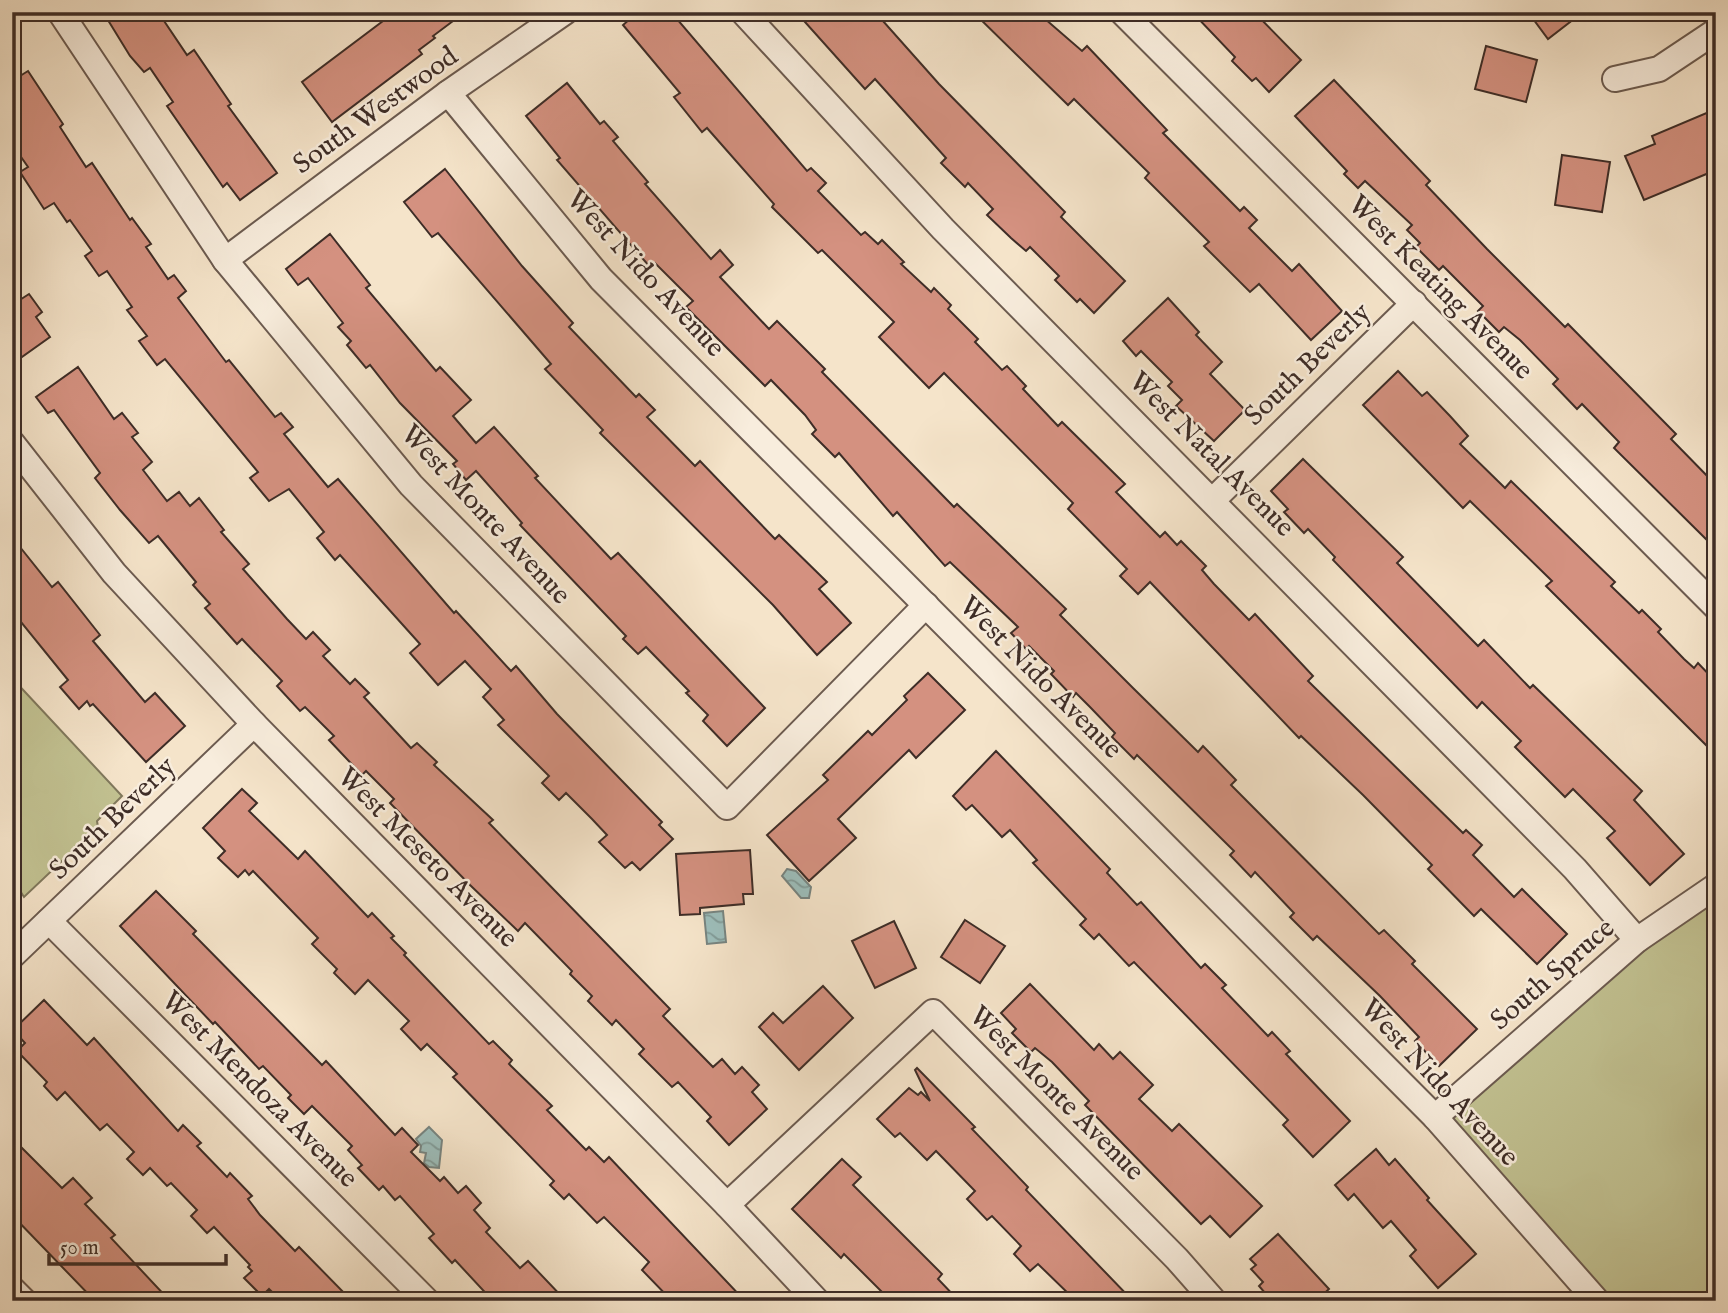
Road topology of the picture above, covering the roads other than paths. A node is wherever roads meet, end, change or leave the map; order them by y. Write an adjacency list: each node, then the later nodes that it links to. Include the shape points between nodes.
1 (60, 12): 8 (street, West Monte Avenue)
2 (565, 12): 7 (street, South Westwood)
3 (743, 12): 11 (street, West Natal Avenue, via 943,229)
4 (1122, 12): 9 (street, West Keating Avenue)
5 (1716, 31): 6 (street, via 1659,69)
6 (1615, 79)
7 (448, 93): 8 (street, South Westwood); 12 (street, West Nido Avenue, via 601,279)
8 (225, 260): 12 (street, West Monte Avenue, via 411,485 727,807)
9 (1414, 303): 11 (street, South Beverly); 13 (street, West Keating Avenue)
10 (12, 443): 14 (street, West Meseto Avenue, via 114,573)
11 (1214, 499): 17 (street, West Natal Avenue, via 1575,869)
12 (926, 605): 19 (street, West Nido Avenue)
13 (1716, 607)
14 (254, 724): 16 (street, South Beverly); 20 (street, West Meseto Avenue)
15 (1716, 886): 17 (street, South Spruce)
16 (49, 921): 18 (street, South Beverly); 23 (street, West Mendoza Avenue)
17 (1637, 940): 19 (street, South Spruce)
18 (12, 956)
19 (1435, 1117): 26 (street, West Nido Avenue)
20 (727, 1205): 24 (street, West Meseto Avenue); 25 (street, West Monte Avenue, via 933,1013)
21 (12, 1289): 22 (street)
22 (24, 1301)
23 (427, 1301)
24 (817, 1301)
25 (1214, 1301)
26 (1597, 1301)

